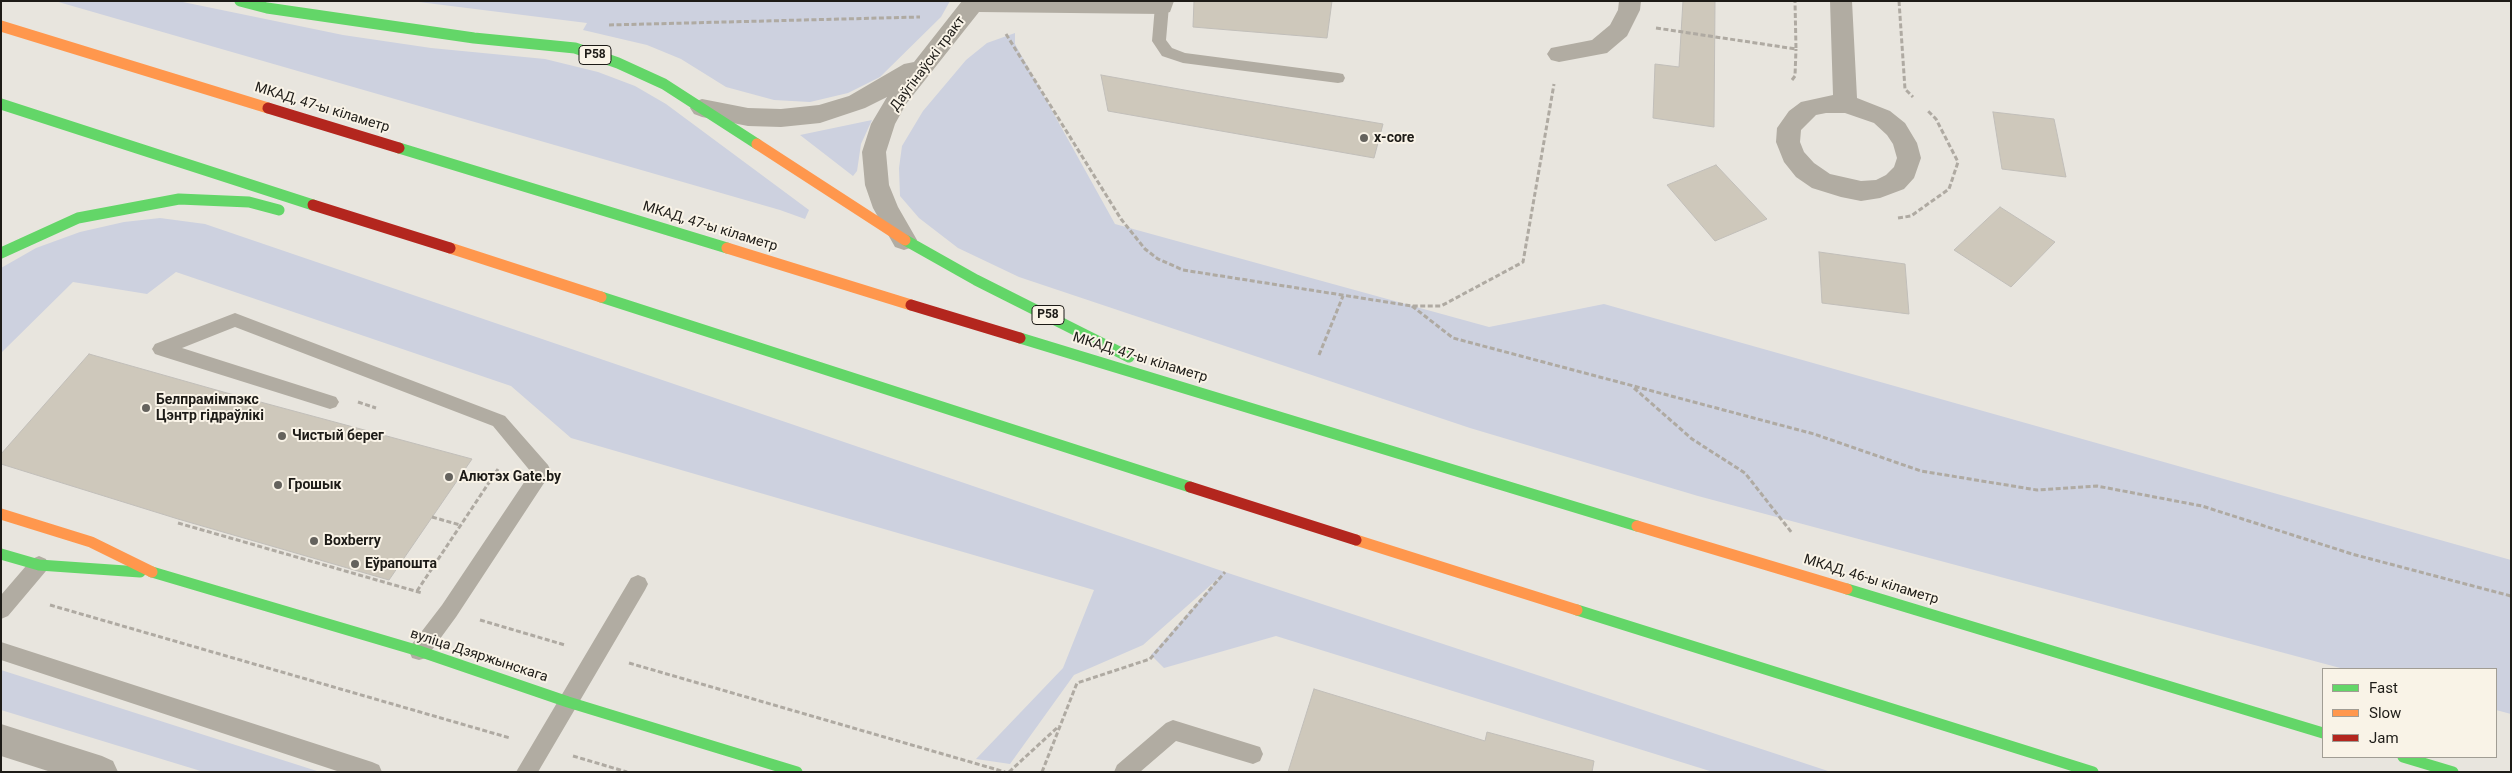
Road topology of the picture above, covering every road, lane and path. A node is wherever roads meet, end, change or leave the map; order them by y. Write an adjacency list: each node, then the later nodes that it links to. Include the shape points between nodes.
1 (240, 1): 17 (main road, Р58, via 267,8 474,38 575,48 618,62 664,84)
2 (1630, 1): 9 (street)
3 (1795, 1): 9 (path, via 1796,49)
4 (1841, 1): 16 (street)
5 (974, 3): 7 (street); 13 (street, Даўгінаўскі тракт)
6 (1163, 4): 7 (street); 14 (lane, via 1159,41 1167,52 1184,58)
7 (1004, 5): 23 (path, via 1003,29 1121,219 1145,249 1183,270)
8 (924, 17): 10 (path)
9 (1622, 23): 12 (street, via 1619,30 1599,47)
10 (602, 25)
11 (1, 26): 27 (main road, МКАД, 47-ы кіламетр)
12 (1559, 54): 24 (path, via 1523,262 1440,306)
13 (932, 57): 17 (street, via 857,102 820,114 781,118); 20 (street, Даўгінаўскі тракт, via 898,98 883,124 874,152 877,185)
14 (1338, 78)
15 (1, 104): 22 (main road)
16 (1845, 104): 16 (street, via 1882,118 1896,129 1905,143 1909,158 1905,171 1895,182 1880,189 1841,188 1821,181 1793,156 1788,142 1789,128 1796,117 1809,108)
17 (702, 108): 20 (main road, Р58)
18 (287, 212): 21 (main road, via 249,202 179,199 78,218)
19 (335, 224): 22 (main road)
20 (904, 240): 27 (main road, Р58)
21 (1, 254)
22 (545, 279): 63 (main road, via 1386,550)
23 (1343, 296): 24 (path); 25 (path)
24 (1412, 306): 26 (path, via 1453,338)
25 (1319, 355)
26 (1632, 386): 41 (path, via 1692,439 1745,474); 44 (path, via 1814,434 1921,471 2037,490 2097,486 2202,506 2352,554)
27 (1192, 390): 31 (main road, МКАД, 47-ы кіламетр)
28 (330, 402): 47 (lane, via 161,349 235,320 499,421 542,471)
29 (355, 402): 30 (path)
30 (384, 411)
31 (1409, 457): 41 (main road, МКАД, 46-ы кіламетр)
32 (500, 465): 35 (path)
33 (1, 514): 38 (main road, via 91,542)
34 (432, 517): 35 (path)
35 (460, 525): 42 (path)
36 (1, 554): 37 (main road)
37 (39, 566): 38 (main road); 43 (lane)
38 (152, 572): 47 (main road, вуліца Дзяржынскага)
39 (1225, 572): 49 (path, via 1150,659 1077,683)
40 (638, 584): 48 (lane)
41 (1832, 584): 50 (main road, МКАД, 46-ы кіламетр)
42 (416, 591)
43 (15, 594): 45 (lane); 52 (path)
44 (2511, 596)
45 (1, 610)
46 (1, 651): 56 (lane)
47 (419, 651): 48 (main road, вуліца Дзяржынскага)
48 (568, 702): 52 (lane); 59 (main road, вуліца Дзяржынскага)
49 (1061, 724): 60 (path); 61 (path)
50 (2322, 733)
51 (1, 740): 55 (street)
52 (541, 746): 57 (lane); 58 (path)
53 (1253, 754): 62 (lane, via 1173,730)
54 (2406, 758): 64 (main road)
55 (102, 772)
56 (372, 772)
57 (526, 772)
58 (627, 772)
59 (797, 772)
60 (1009, 772)
61 (1042, 772)
62 (1124, 772)
63 (2093, 772)
64 (2453, 772)

